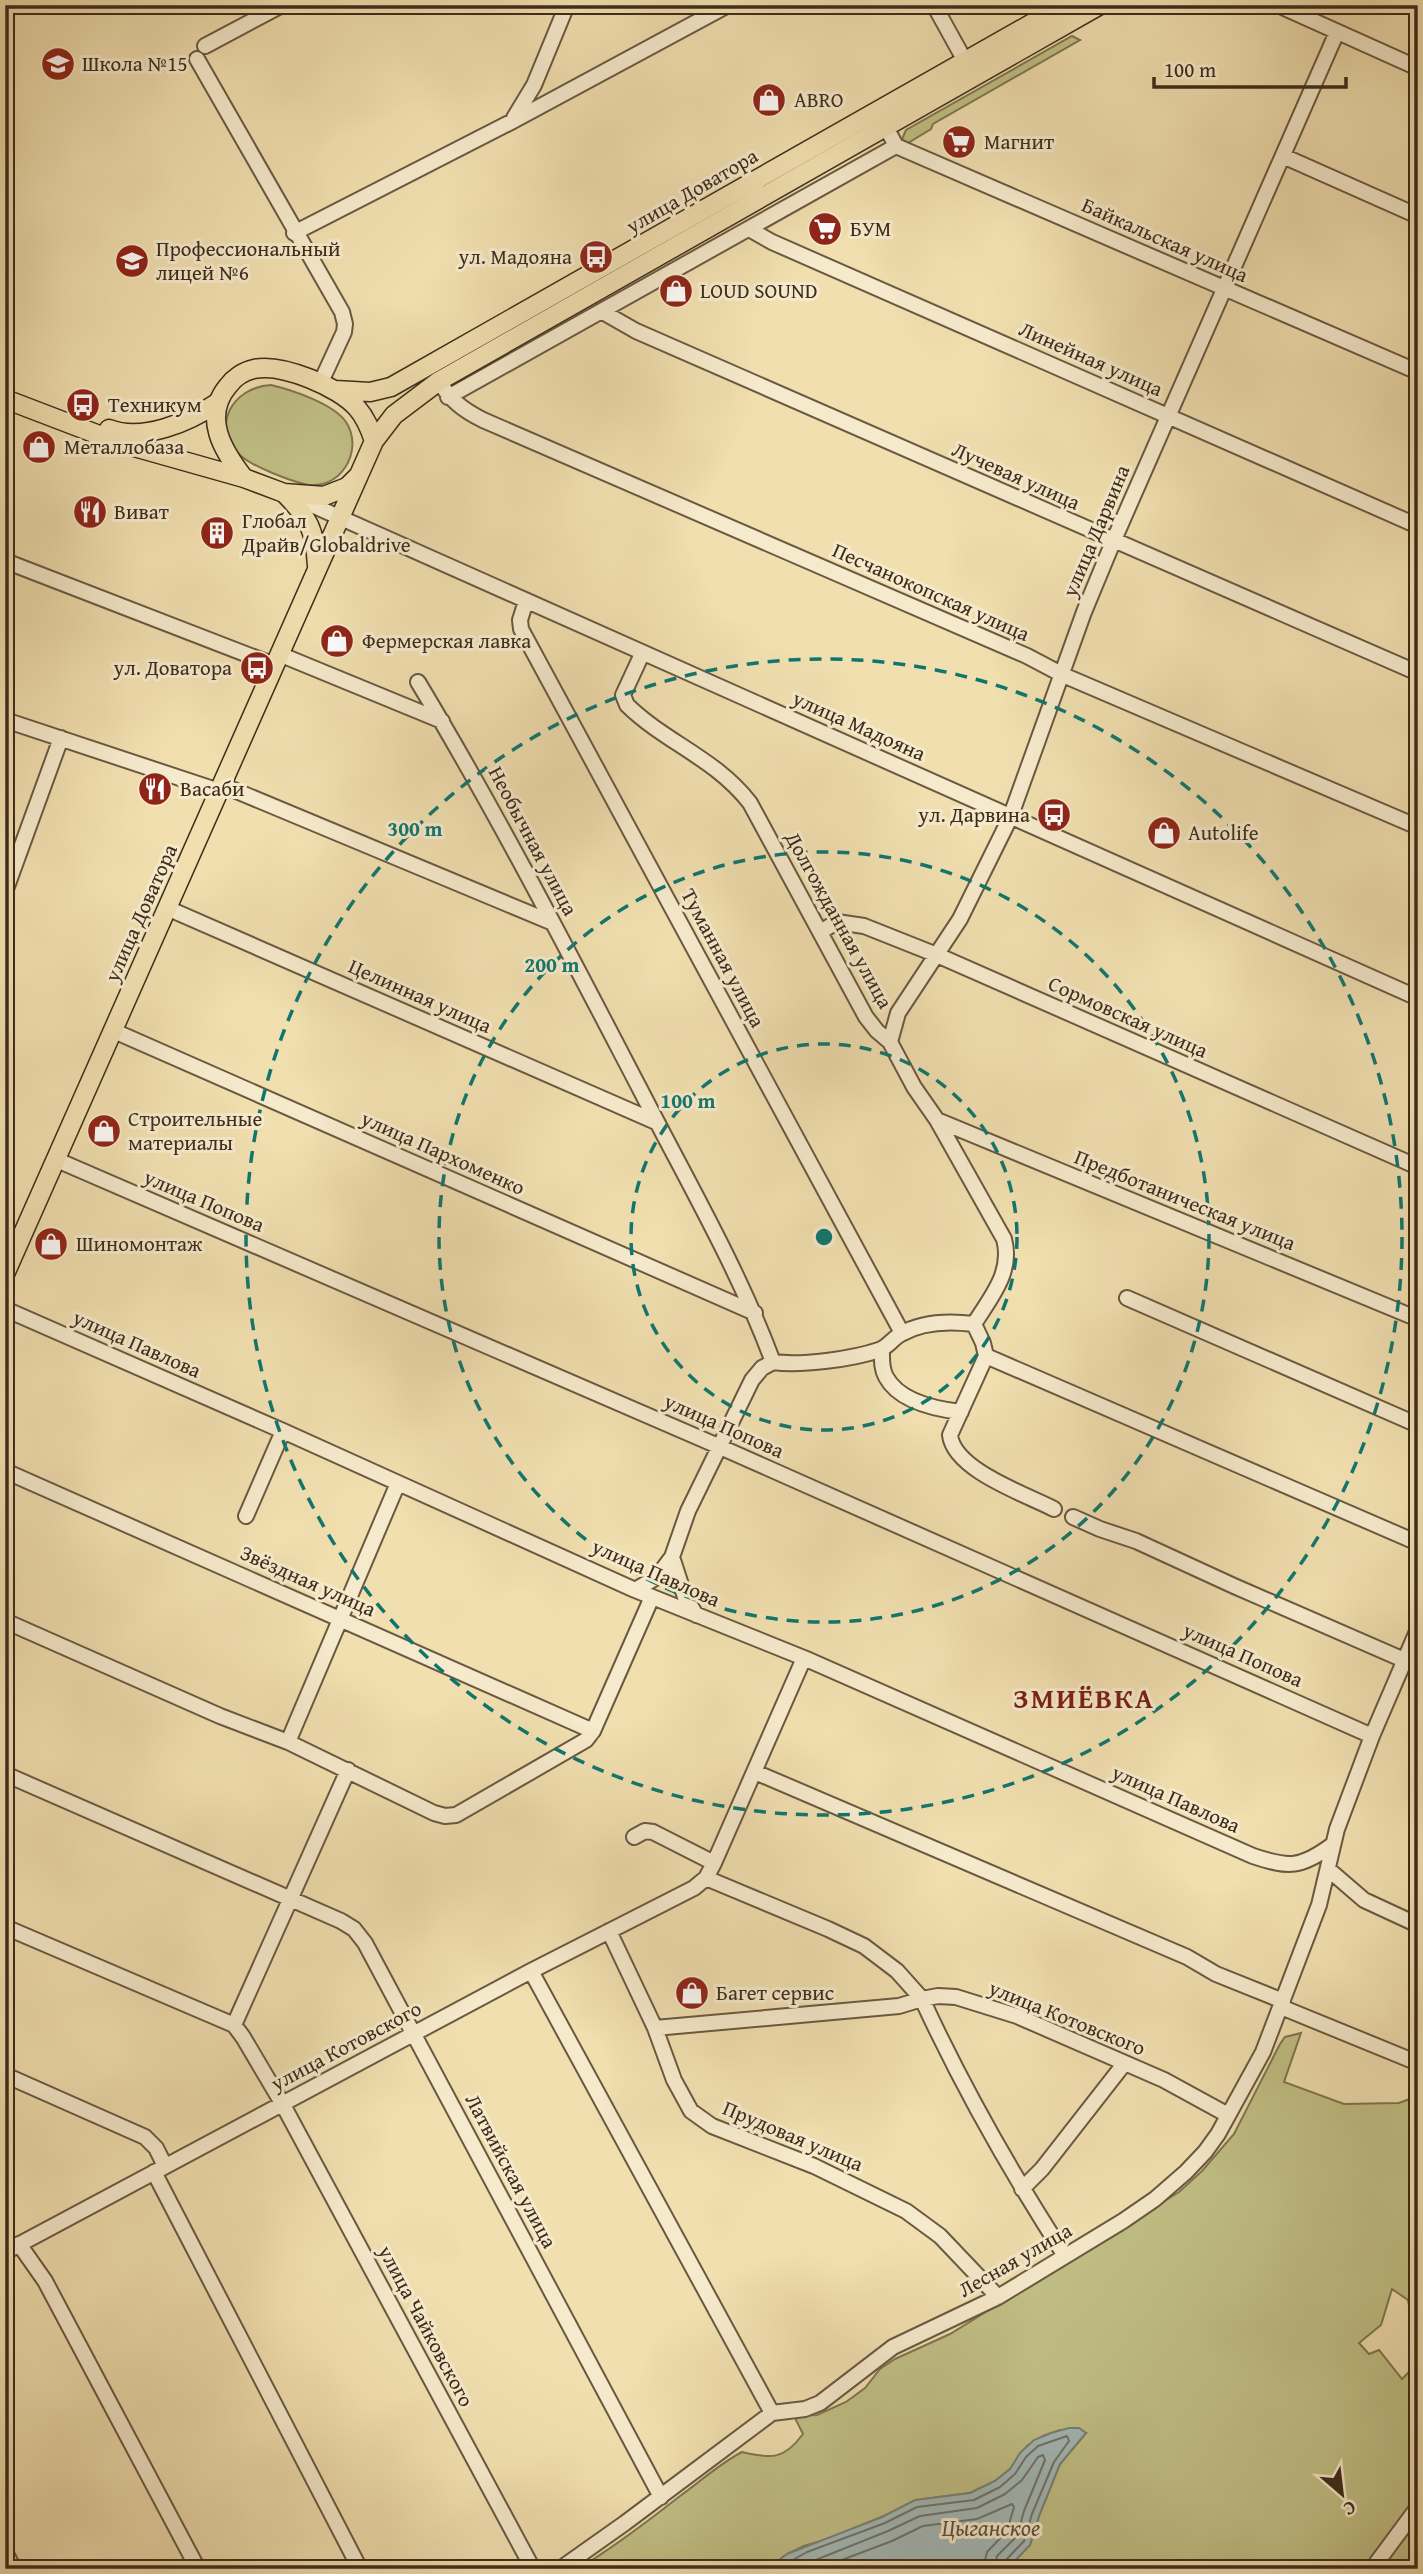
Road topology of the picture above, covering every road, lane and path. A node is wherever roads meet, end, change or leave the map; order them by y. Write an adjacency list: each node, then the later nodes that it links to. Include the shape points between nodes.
1 (282, 5): 9 (street)
2 (567, 5): 13 (street, via 534,85)
3 (728, 5): 13 (street)
4 (934, 5): 11 (street)
5 (1064, 5): 11 (main road, улица Доватора)
6 (1100, 5): 14 (main road, улица Доватора)
7 (1278, 5): 8 (street)
8 (1337, 32): 12 (street); 16 (street, улица Дарвина)
9 (205, 46)
10 (197, 59): 19 (street)
11 (965, 61): 24 (main road, улица Доватора, via 391,387 370,392)
12 (1418, 68)
13 (511, 122): 19 (street)
14 (886, 127): 15 (street); 23 (main road, улица Доватора)
15 (897, 146): 18 (street); 20 (street, Байкальская улица)
16 (1283, 156): 17 (street); 20 (street, улица Дарвина)
17 (1418, 216)
18 (749, 229): 21 (street); 29 (street, Линейная улица)
19 (294, 233): 24 (street, via 345,324)
20 (1224, 289): 22 (street, Байкальская улица); 29 (street, улица Дарвина)
21 (601, 311): 26 (street); 36 (street, Лучевая улица, via 636,331)
22 (1418, 372)
23 (439, 381): 26 (street, Песчанокопская улица); 30 (main road, улица Доватора, via 394,415)
24 (328, 387): 28 (main road, via 274,368 253,369 230,383); 30 (main road, via 350,400 364,416)
25 (5, 388): 28 (main road, via 122,434 181,424)
26 (448, 397): 43 (street, Песчанокопская улица, via 483,420)
27 (5, 399): 32 (main road, via 120,443)
28 (217, 403): 32 (main road, via 219,437)
29 (1169, 417): 35 (street, Линейная улица); 36 (street, улица Дарвина)
30 (374, 441): 31 (main road)
31 (360, 474): 33 (main road, via 347,487 324,496); 34 (main road, улица Доватора)
32 (244, 478): 33 (main road)
33 (284, 493): 34 (street, улица Мадояна); 38 (main road, улица Доватора, via 302,510 312,529)
34 (341, 517): 38 (main road, улица Доватора); 39 (street, улица Мадояна)
35 (1418, 526)
36 (1113, 542): 42 (street, Лучевая улица); 43 (street, улица Дарвина)
37 (5, 561): 41 (street)
38 (317, 569): 41 (main road, улица Доватора)
39 (526, 601): 40 (street, улица Мадояна); 69 (street, Туманная улица, via 521,629)
40 (642, 654): 49 (street, улица Мадояна); 54 (street, Долгожданная улица, via 623,695 627,705 738,788)
41 (276, 659): 46 (street); 48 (main road, улица Доватора)
42 (1418, 673)
43 (1063, 675): 49 (street, улица Дарвина); 50 (street, Песчанокопская улица)
44 (418, 682): 46 (street, Необычная улица)
45 (5, 720): 47 (street)
46 (442, 721): 53 (street, Необычная улица)
47 (61, 738): 48 (street); 51 (street)
48 (220, 788): 52 (main road, улица Доватора); 53 (street)
49 (1010, 818): 55 (street, улица Дарвина); 56 (street, улица Мадояна)
50 (1418, 827)
51 (5, 892)
52 (167, 908): 57 (main road, улица Доватора); 60 (street, Целинная улица)
53 (553, 923): 60 (street, Необычная улица)
54 (820, 932): 55 (street, Сормовская улица, via 847,922); 58 (street, Долгожданная улица, via 866,1017)
55 (937, 955): 58 (street, улица Дарвина, via 898,1013); 62 (street, Сормовская улица)
56 (1418, 999)
57 (114, 1031): 61 (main road, улица Доватора); 66 (street, улица Пархоменко)
58 (890, 1042): 59 (street, Долгожданная улица)
59 (937, 1120): 67 (street, Предботаническая улица); 68 (street, Долгожданная улица, via 1004,1239 1007,1253 1006,1268)
60 (656, 1122): 66 (street, Необычная улица)
61 (57, 1160): 63 (main road, улица Доватора); 76 (street, улица Попова)
62 (1418, 1167)
63 (5, 1274)
64 (1127, 1297): 74 (street)
65 (5, 1310): 75 (street, улица Павлова)
66 (755, 1313): 72 (street, Необычная улица)
67 (1418, 1319)
68 (974, 1324): 69 (street, via 935,1323); 71 (street)
69 (902, 1333): 70 (street)
70 (882, 1349): 72 (street, via 806,1364); 73 (street, via 882,1368 892,1387 919,1402)
71 (986, 1356): 73 (street); 82 (street)
72 (773, 1362): 76 (street, via 752,1380)
73 (961, 1412): 79 (street, via 950,1434 962,1458)
74 (1418, 1424)
75 (283, 1431): 78 (street, улица Павлова); 80 (street)
76 (718, 1446): 83 (street); 93 (street, улица Попова)
77 (5, 1471): 87 (street, Звёздная улица)
78 (398, 1483): 84 (street, улица Павлова); 87 (street)
79 (1054, 1508)
80 (246, 1516)
81 (1073, 1517): 91 (street)
82 (1418, 1543)
83 (672, 1557): 84 (street, via 657,1577); 86 (street)
84 (635, 1590): 85 (street, улица Павлова)
85 (652, 1597): 86 (street, улица Павлова); 92 (street)
86 (696, 1615): 90 (street, улица Павлова)
87 (340, 1618): 92 (street, Звёздная улица); 94 (street)
88 (5, 1620): 94 (street)
89 (1418, 1629): 91 (street, Лесная улица)
90 (804, 1658): 96 (street, улица Котовского); 99 (street, улица Павлова, via 1253,1856 1293,1864 1311,1860)
91 (1404, 1660): 93 (street, Лесная улица)
92 (593, 1731): 95 (street, via 572,1750 456,1815 434,1813)
93 (1372, 1736): 99 (street, Лесная улица)
94 (288, 1742): 95 (street)
95 (348, 1770): 103 (street)
96 (755, 1772): 100 (street, улица Котовского); 109 (street, via 1186,1957)
97 (5, 1774): 103 (street, Латвийская улица)
98 (634, 1838): 100 (street, via 653,1832)
99 (1332, 1845): 101 (street, Лесная улица)
100 (714, 1863): 102 (street, улица Котовского)
101 (1328, 1869): 104 (street, via 1364,1900); 109 (street, Лесная улица)
102 (706, 1878): 106 (street, улица Котовского); 108 (street, via 864,1946 897,1971)
103 (291, 1899): 110 (street); 112 (street, Латвийская улица, via 354,1929)
104 (1418, 1924)
105 (5, 1927): 110 (street)
106 (609, 1931): 107 (street, улица Котовского); 111 (street, Прудовая улица)
107 (531, 1971): 112 (street, улица Котовского); 124 (street)
108 (922, 1999): 111 (street, улица Котовского, via 899,2006); 114 (street, улица Котовского, via 968,2000 1017,2016); 119 (street)
109 (1282, 2004): 113 (street); 117 (street, Лесная улица, via 1263,2052)
110 (234, 2025): 116 (street, улица Чайковского)
111 (655, 2028): 123 (street, Прудовая улица, via 683,2099 702,2120 814,2166 906,2211 940,2236)
112 (414, 2033): 116 (street, улица Котовского); 125 (street, Латвийская улица)
113 (1418, 2063)
114 (1125, 2064): 117 (street, улица Котовского); 119 (street)
115 (5, 2075): 118 (street, via 145,2137 156,2148)
116 (282, 2103): 118 (street, улица Котовского); 131 (street, улица Чайковского)
117 (1228, 2115): 122 (street, Лесная улица, via 1186,2172 1144,2206)
118 (160, 2169): 120 (street, улица Котовского); 130 (street)
119 (1022, 2189): 122 (street)
120 (19, 2244): 121 (street, улица Котовского); 129 (street, via 45,2281)
121 (5, 2252)
122 (1065, 2256): 123 (street, Лесная улица)
123 (998, 2297): 124 (street, Лесная улица, via 893,2347 820,2403)
124 (772, 2413): 125 (street, Лесная улица)
125 (661, 2497): 132 (street, Лесная улица)
126 (1418, 2507): 133 (street)
127 (5, 2552): 128 (street)
128 (14, 2569)
129 (198, 2569)
130 (360, 2569)
131 (533, 2569)
132 (560, 2569)
133 (1372, 2569)

